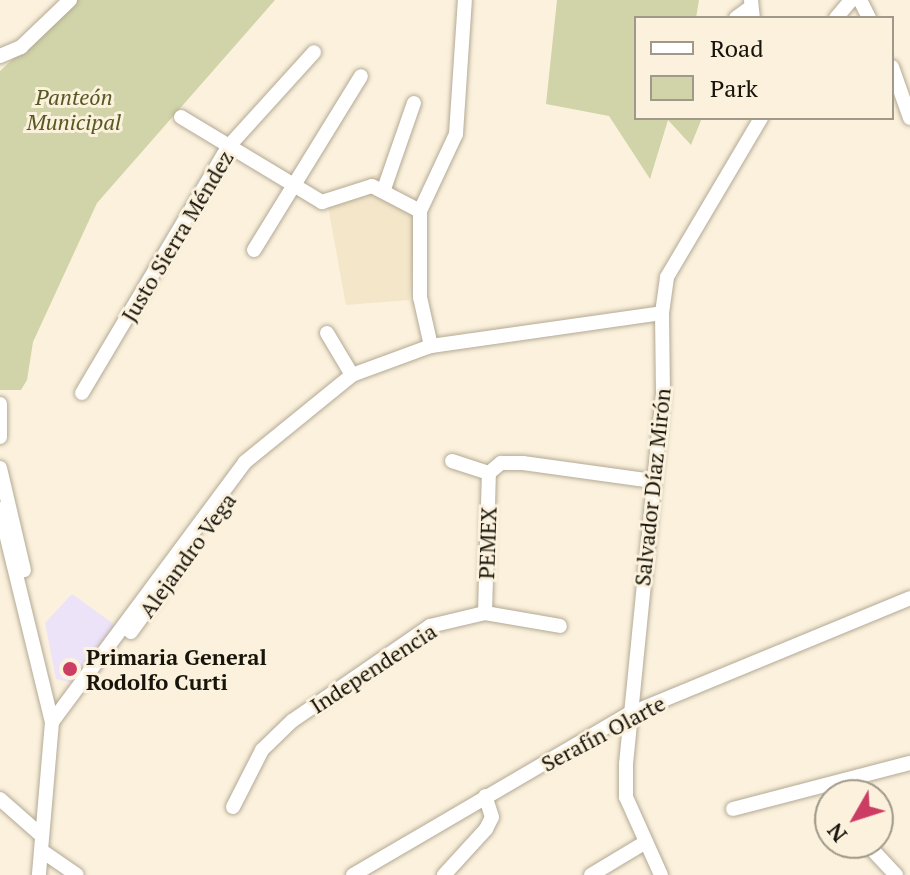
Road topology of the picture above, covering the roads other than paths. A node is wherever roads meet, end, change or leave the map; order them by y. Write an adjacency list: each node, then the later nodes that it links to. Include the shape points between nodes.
1 (70, 0): 6 (street, via 21,47)
2 (465, 0): 16 (street, via 456,134)
3 (851, 0): 4 (street)
4 (838, 16)
5 (314, 52): 13 (street, Justo Sierra Méndez)
6 (0, 56)
7 (894, 73): 11 (street)
8 (361, 76): 14 (street)
9 (414, 103): 15 (street)
10 (181, 117): 13 (street)
11 (910, 118)
12 (760, 120): 18 (street, Salvador Díaz Mirón, via 667,277)
13 (228, 147): 14 (street); 22 (street, Justo Sierra Méndez)
14 (293, 189): 15 (street, via 329,204 372,186); 17 (street)
15 (384, 189): 16 (street)
16 (420, 211): 20 (street, via 420,297)
17 (254, 250)
18 (662, 313): 20 (street, Alejandro Vega); 28 (street, Salvador Díaz Mirón)
19 (327, 333): 21 (street)
20 (431, 346): 21 (street, Alejandro Vega)
21 (352, 375): 35 (street, Alejandro Vega, via 248,465)
22 (82, 393)
23 (0, 404): 24 (street)
24 (0, 437)
25 (452, 461): 27 (street)
26 (0, 468): 33 (street)
27 (489, 473): 28 (street, via 501,463 523,463); 31 (street, PEMEX)
28 (653, 481): 34 (street, Salvador Díaz Mirón)
29 (0, 509): 33 (street)
30 (910, 598): 34 (street, Serafín Olarte)
31 (485, 613): 32 (street, Independencia); 39 (street, Independencia, via 430,626 292,721 262,750)
32 (560, 626)
33 (42, 672): 35 (street)
34 (629, 714): 37 (street, Serafín Olarte); 41 (street, Salvador Díaz Mirón, via 626,797)
35 (52, 722): 42 (street)
36 (910, 763): 40 (street)
37 (485, 796): 46 (street, Serafín Olarte); 47 (street, via 492,817 486,829)
38 (0, 799): 42 (street)
39 (233, 807)
40 (733, 809)
41 (646, 842): 48 (street); 49 (street, Salvador Díaz Mirón)
42 (42, 843): 44 (street); 45 (street)
43 (881, 859): 50 (street)
44 (39, 875)
45 (77, 875)
46 (353, 875)
47 (444, 875)
48 (591, 875)
49 (661, 875)
50 (896, 875)

